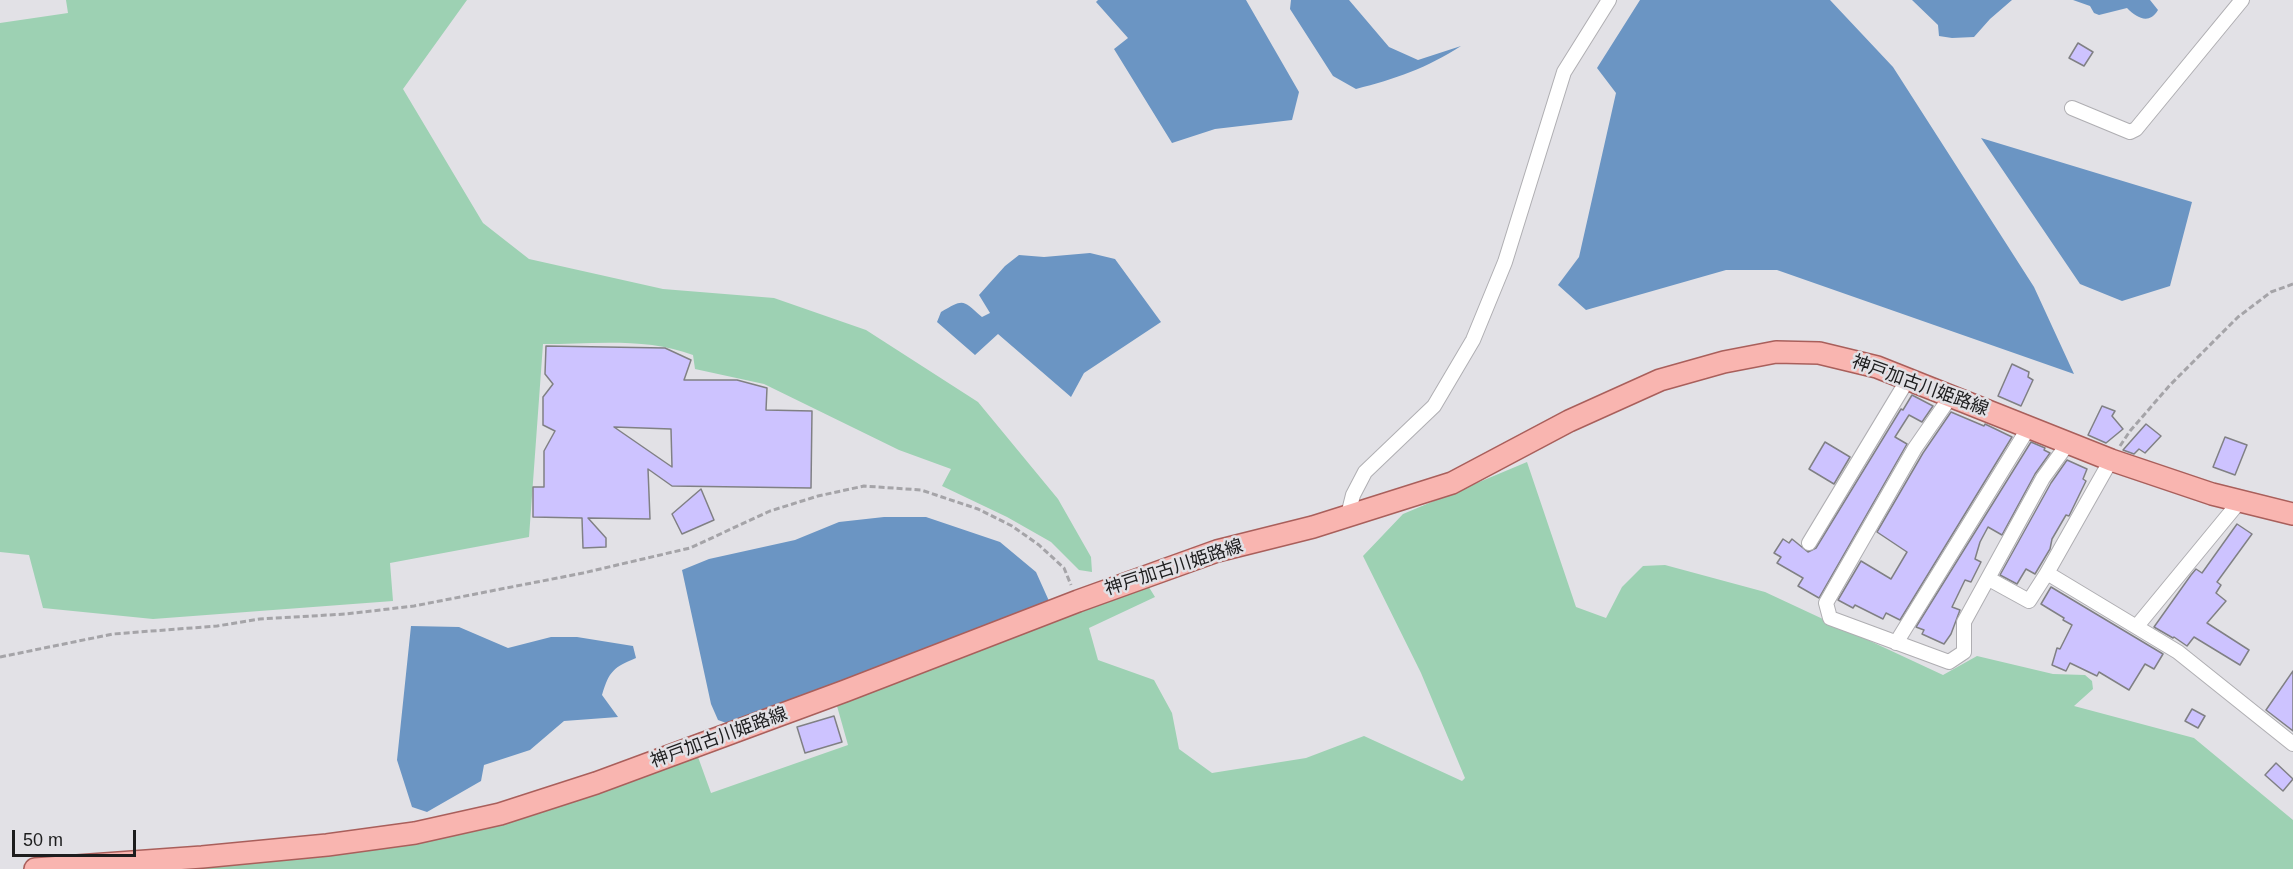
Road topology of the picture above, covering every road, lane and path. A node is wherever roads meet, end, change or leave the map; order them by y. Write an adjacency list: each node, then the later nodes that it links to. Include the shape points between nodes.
1 (1609, 0): 12 (street, via 1564,72 1505,262 1473,340 1434,406 1365,472)
2 (2242, 0): 3 (street, via 2136,129 2130,132)
3 (2072, 108)
4 (2293, 284): 9 (path, via 2271,292 2238,317 2170,385)
5 (1908, 379): 6 (main road, 神戸加古川姫路線); 12 (main road, 神戸加古川姫路線, via 1819,352 1776,352 1724,362 1660,380 1569,421 1452,483); 13 (street)
6 (1951, 396): 7 (main road, 神戸加古川姫路線); 18 (street, via 1915,448 1826,603 1830,618)
7 (2029, 427): 8 (main road, 神戸加古川姫路線); 18 (street)
8 (2069, 442): 9 (main road, 神戸加古川姫路線); 15 (street, via 2043,478)
9 (2111, 460): 10 (main road, 神戸加古川姫路線); 14 (street)
10 (2240, 501): 11 (main road, 神戸加古川姫路線); 17 (street)
11 (2293, 514)
12 (1348, 515): 16 (main road, 神戸加古川姫路線, via 1217,551)
13 (1809, 543)
14 (2047, 573): 15 (street, via 2029,601); 17 (street)
15 (1989, 579): 18 (street, via 1964,622 1964,652 1949,662)
16 (1078, 601): 19 (path, via 1064,568 1012,526 978,509 921,490 864,486 770,511 690,548 561,578 414,606 113,634); 21 (main road, 神戸加古川姫路線, via 596,783 500,814 415,833 327,845)
17 (2137, 626): 20 (street, via 2178,652)
18 (1896, 643)
19 (0, 657)
20 (2293, 744)
21 (35, 869)

